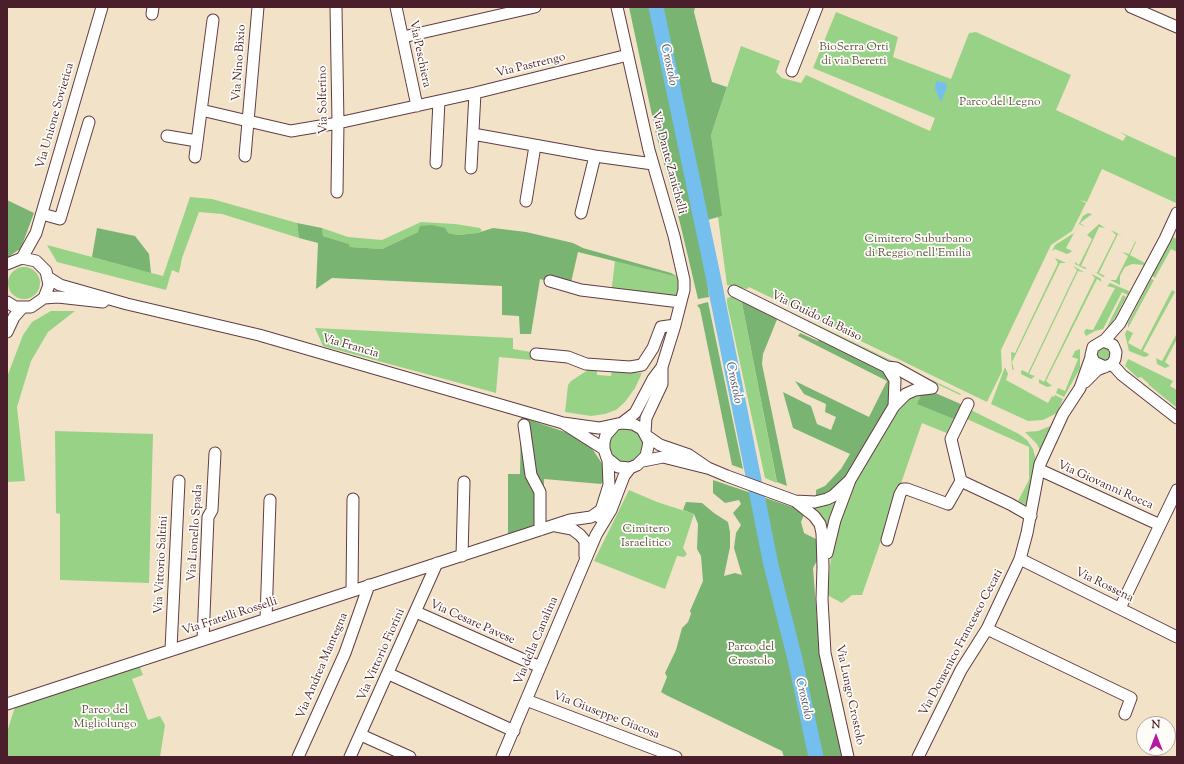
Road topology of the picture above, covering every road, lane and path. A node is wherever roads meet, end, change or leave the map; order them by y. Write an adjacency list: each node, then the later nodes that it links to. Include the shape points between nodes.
1 (102, 7): 27 (street, Via Unione Sovietica)
2 (258, 7): 19 (street, Via Nino Bixio)
3 (336, 7): 20 (street, Via Solferino)
4 (396, 7): 11 (street, Via Peschiera)
5 (535, 7): 11 (street)
6 (618, 7): 12 (street, Via Dante Zanichelli)
7 (817, 7): 13 (street)
8 (1131, 7): 10 (street)
9 (212, 20): 17 (street)
10 (1177, 28)
11 (402, 37): 16 (street, Via Peschiera)
12 (628, 56): 14 (street, Via Pastrengo); 31 (street, Via Dante Zanichelli)
13 (792, 71)
14 (475, 93): 15 (street, Via Pastrengo); 21 (street)
15 (439, 101): 16 (street, Via Pastrengo); 30 (street)
16 (417, 106): 20 (street, Via Pastrengo)
17 (201, 110): 19 (street, Via Nino Bixio); 23 (street)
18 (89, 122): 29 (street)
19 (249, 122): 20 (street, Via Pastrengo, via 291,131); 25 (street, Via Nino Bixio)
20 (338, 123): 33 (street, Via Solferino)
21 (473, 134): 24 (street); 32 (street)
22 (167, 136): 23 (street)
23 (197, 141): 28 (street)
24 (535, 146): 26 (street); 34 (street)
25 (245, 156)
26 (595, 156): 31 (street); 35 (street)
27 (58, 157): 29 (street); 37 (street, Via Unione Sovietica)
28 (195, 157)
29 (76, 162): 37 (street, via 60,219)
30 (436, 162)
31 (653, 164): 47 (street, Via Dante Zanichelli, via 682,266 684,290)
32 (471, 168)
33 (337, 192)
34 (526, 201)
35 (581, 213)
36 (1177, 213): 51 (street)
37 (42, 214): 38 (street, Via Unione Sovietica)
38 (36, 233): 39 (street, Via Unione Sovietica); 40 (street, Via Unione Sovietica)
39 (22, 258): 40 (street); 41 (street)
40 (36, 261): 42 (street, via 42,265)
41 (7, 264)
42 (49, 278): 45 (street, via 48,292); 48 (street, Via Francia, via 60,284)
43 (550, 281): 47 (street, via 581,290)
44 (734, 291): 59 (street, Via Guido da Baiso)
45 (44, 298): 48 (street, Via Francia, via 58,297); 49 (street, Via Francia, via 38,304)
46 (8, 302): 49 (street); 50 (street)
47 (680, 302): 52 (street, Via Dante Zanichelli)
48 (127, 304): 66 (street, Via Francia, via 259,335)
49 (22, 308): 53 (street, via 14,317)
50 (7, 322)
51 (1120, 323): 54 (street); 55 (street)
52 (675, 325): 56 (street, via 661,327 653,348 642,365 630,367 586,364 568,357); 60 (street, Via Dante Zanichelli)
53 (7, 332)
54 (1104, 341): 55 (street); 57 (street, via 1093,347)
55 (1115, 347): 58 (street, via 1116,356)
56 (536, 354)
57 (1091, 357): 58 (street, via 1097,365); 62 (street)
58 (1108, 365): 62 (street, via 1094,373); 65 (street)
59 (886, 366): 61 (street, Via Guido da Baiso, via 896,368); 64 (street, via 895,380)
60 (662, 367): 68 (street, via 635,412); 69 (street, via 662,384 646,418)
61 (932, 388): 64 (street, Via Lungo Crostolo, via 906,394)
62 (1080, 388): 76 (street, Via Domenico Francesco Cecati, via 1063,414)
63 (968, 404): 79 (street, via 951,439)
64 (894, 406): 77 (street, Via Lungo Crostolo)
65 (1177, 418)
66 (563, 423): 68 (street, Via Francia, via 599,428); 70 (street, Via Francia)
67 (524, 425): 89 (street, via 532,475 540,492)
68 (618, 425): 69 (street, Via Francia, via 633,424); 70 (street, via 604,438)
69 (646, 435): 73 (street, via 648,452); 75 (street, Via Francia, via 660,445 695,457)
70 (604, 449): 72 (street)
71 (215, 453): 104 (street, Via Lionello Spada, via 212,510 208,517)
72 (608, 460): 74 (street, via 618,467); 85 (street, Via della Canalina, via 609,485)
73 (643, 461): 74 (street); 75 (street, via 670,458)
74 (630, 468): 90 (street, Via della Canalina, via 622,480 612,510)
75 (708, 468): 83 (street, Via Lungo Crostolo)
76 (1040, 470): 86 (street, Via Domenico Francesco Cecati); 87 (street, Via Giovanni Rocca)
77 (850, 480): 83 (street, Via Lungo Crostolo, via 827,499 815,502); 96 (street, Via Lungo Crostolo, via 835,520)
78 (179, 481): 105 (street, Via Vittorio Saltini)
79 (961, 481): 86 (street); 91 (street, via 948,504 903,489)
80 (464, 482): 92 (street)
81 (1177, 490): 87 (street)
82 (353, 499): 98 (street)
83 (790, 499): 96 (street, Via Lungo Crostolo, via 810,511 820,524)
84 (270, 500): 101 (street)
85 (601, 510): 88 (street, Via Fratelli Rosselli, via 591,517 570,520); 90 (street, Via della Canalina)
86 (1031, 516): 94 (street, Via Domenico Francesco Cecati)
87 (1160, 525): 99 (street)
88 (554, 526): 89 (street, Via Fratelli Rosselli); 93 (street, via 568,528 580,535 584,542)
89 (540, 530): 92 (street, Via Fratelli Rosselli)
90 (596, 535): 93 (street, Via della Canalina)
91 (886, 540)
92 (462, 556): 95 (street, Via Fratelli Rosselli)
93 (586, 559): 106 (street, Via della Canalina)
94 (1020, 560): 99 (street, Via Rossena); 102 (street, Via Domenico Francesco Cecati)
95 (437, 563): 97 (street, Via Fratelli Rosselli); 100 (street, Via Vittorio Fiorini)
96 (824, 567): 118 (street, Via Lungo Crostolo, via 822,599 825,653)
97 (369, 585): 98 (street, Via Fratelli Rosselli); 113 (street, Via Andrea Mantegna, via 345,653)
98 (352, 590): 101 (street, Via Fratelli Rosselli)
99 (1120, 608): 103 (street, Via Rossena)
100 (416, 612): 106 (street, Via Cesare Pavese); 107 (street, Via Vittorio Fiorini)
101 (266, 619): 104 (street, Via Fratelli Rosselli)
102 (987, 629): 110 (street, via 1131,698); 119 (street, Via Domenico Francesco Cecati, via 961,670)
103 (1177, 637)
104 (203, 640): 105 (street, Via Fratelli Rosselli)
105 (172, 649): 109 (street, Via Fratelli Rosselli)
106 (540, 666): 108 (street, Via della Canalina)
107 (389, 674): 111 (street); 112 (street, Via Vittorio Fiorini)
108 (526, 700): 111 (street, Via della Canalina); 117 (street, Via Giuseppe Giacosa)
109 (7, 704)
110 (1125, 714)
111 (514, 731): 116 (street, Via della Canalina)
112 (361, 735): 114 (street, Via Vittorio Fiorini); 115 (street)
113 (298, 757)
114 (350, 757)
115 (410, 757)
116 (502, 757)
117 (676, 757)
118 (848, 757)
119 (918, 757)

